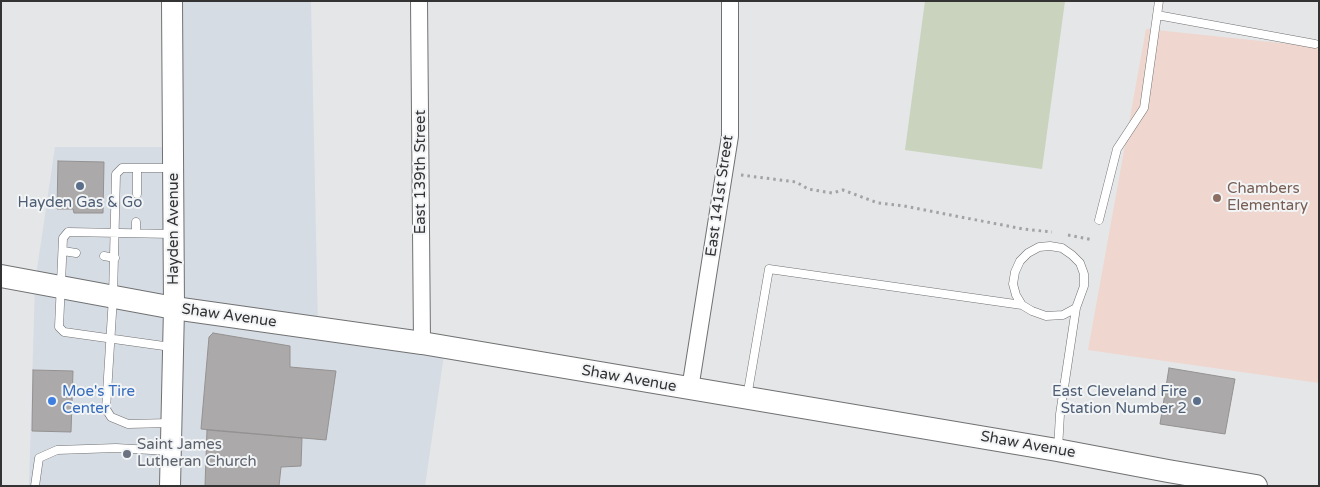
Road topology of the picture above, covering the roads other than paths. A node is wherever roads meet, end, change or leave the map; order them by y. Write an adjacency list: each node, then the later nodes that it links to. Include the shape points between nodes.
1 (172, 1): 8 (street, Hayden Avenue)
2 (419, 1): 26 (street, East 139th Street)
3 (730, 1): 28 (street, East 141st Street, via 730,136)
4 (1159, 1): 5 (lane)
5 (1157, 15): 6 (lane); 10 (lane, via 1144,108 1117,149)
6 (1315, 44)
7 (137, 168): 8 (lane); 9 (lane); 12 (lane, via 122,168 116,174)
8 (173, 168): 14 (street, Hayden Avenue)
9 (137, 194)
10 (1099, 220)
11 (136, 222): 13 (lane)
12 (115, 233): 13 (lane); 15 (lane, via 68,232 63,238); 18 (lane)
13 (136, 234): 14 (lane)
14 (174, 234): 23 (street, Hayden Avenue)
15 (63, 251): 16 (lane); 20 (lane)
16 (76, 253)
17 (104, 256): 18 (lane)
18 (115, 258): 21 (lane)
19 (1, 276): 20 (main road, Shaw Avenue)
20 (62, 288): 21 (main road, Shaw Avenue); 25 (lane, via 59,327 64,332)
21 (114, 297): 23 (main road, Shaw Avenue); 25 (lane)
22 (1022, 305): 24 (lane, via 1046,316 1063,315); 24 (lane, via 1013,284 1020,261 1028,253 1050,246 1067,252 1080,263 1084,286); 29 (lane, via 769,268)
23 (174, 308): 26 (main road, Shaw Avenue); 27 (street, Hayden Avenue)
24 (1076, 308): 31 (lane, via 1060,414)
25 (110, 339): 27 (lane); 30 (lane, via 106,409 111,417 128,424)
26 (422, 344): 28 (main road, Shaw Avenue)
27 (173, 347): 30 (street, Hayden Avenue)
28 (690, 389): 29 (main road, Shaw Avenue)
29 (747, 399): 31 (main road, Shaw Avenue)
30 (172, 423): 32 (street, Hayden Avenue)
31 (1058, 450): 33 (main road, Shaw Avenue)
32 (171, 451): 34 (lane, via 116,448 57,450 39,458); 35 (street, Hayden Avenue)
33 (1167, 479): 36 (main road, Shaw Avenue)
34 (35, 486)
35 (170, 486)
36 (1256, 486)

